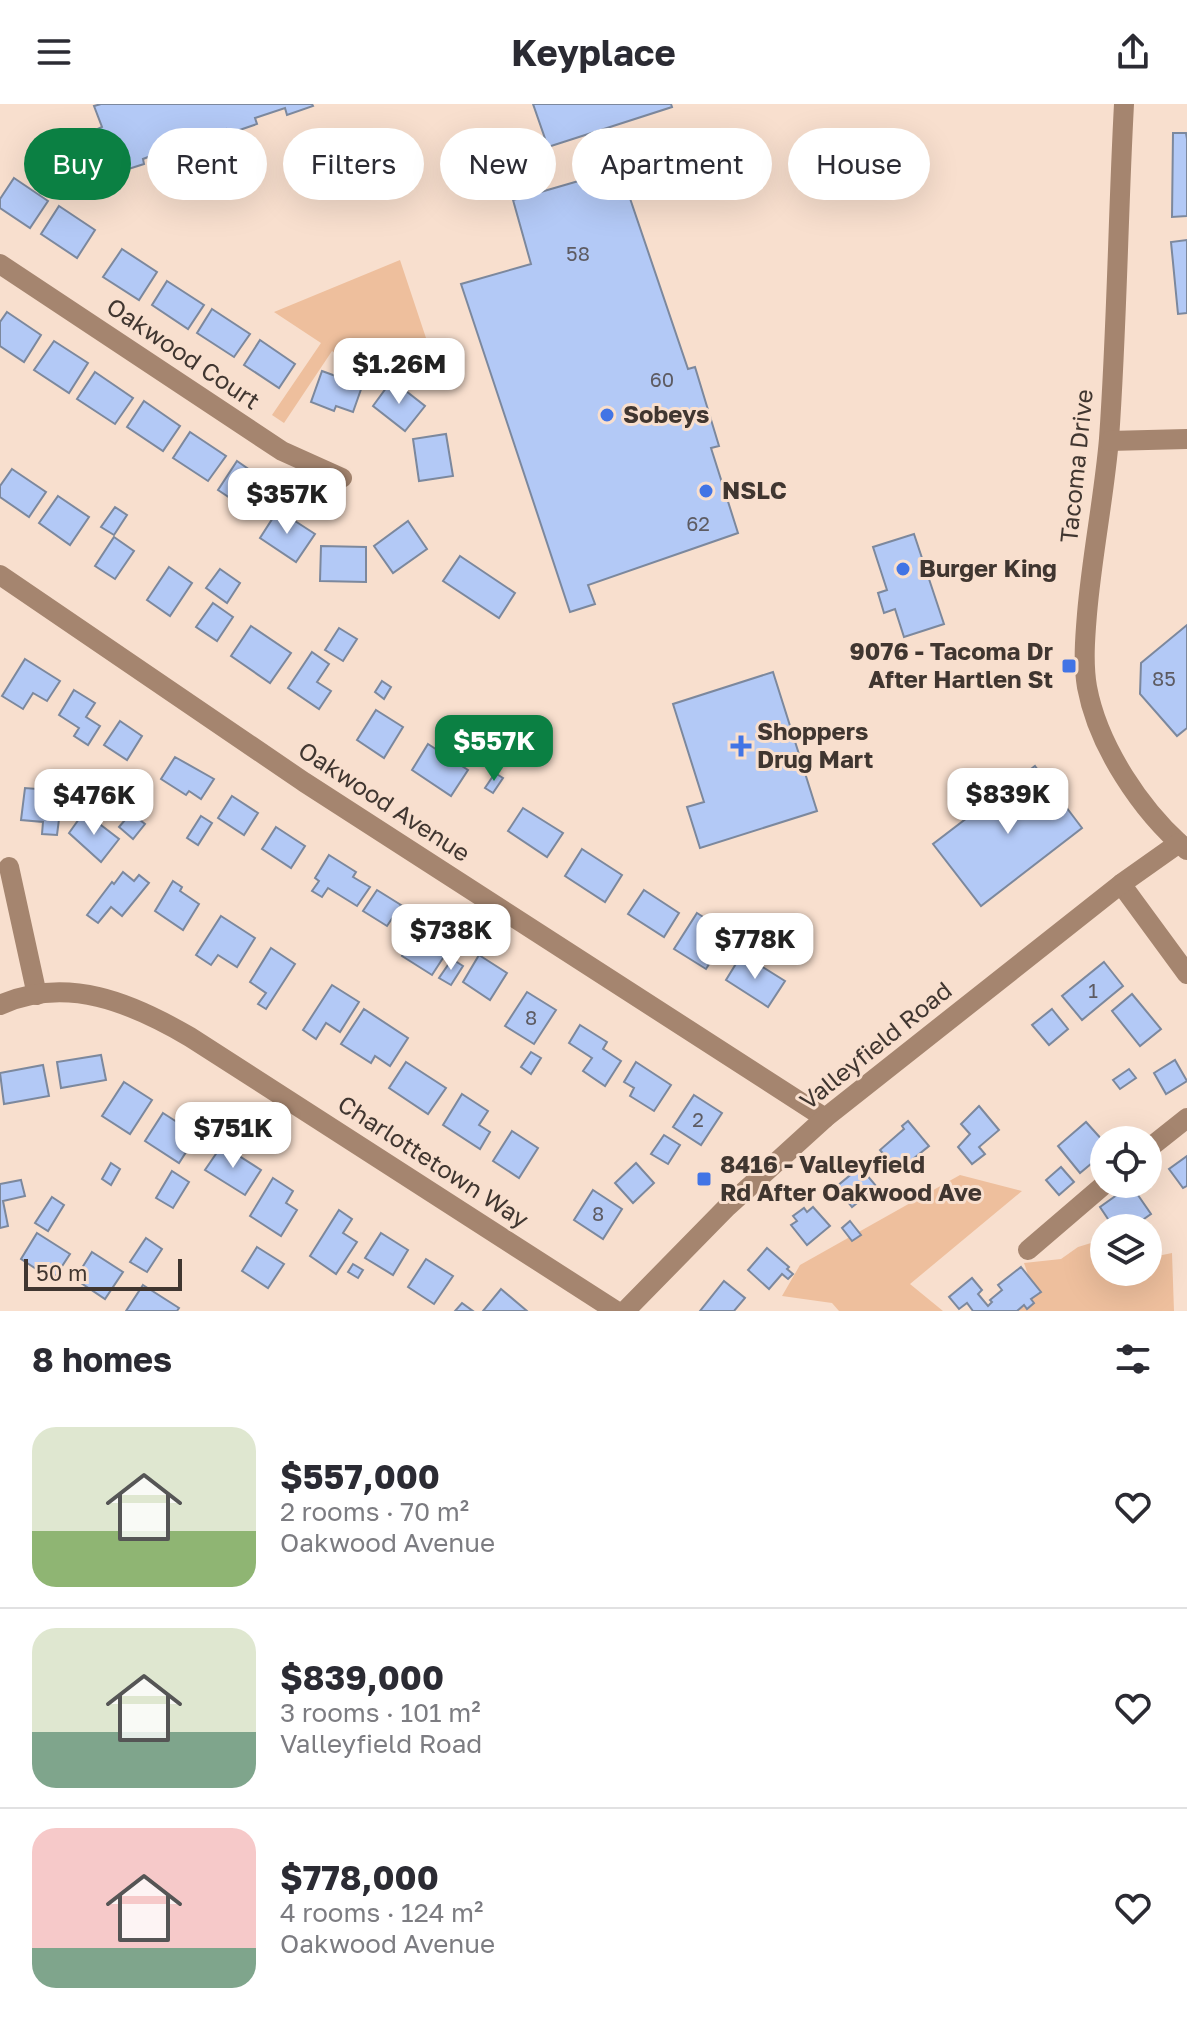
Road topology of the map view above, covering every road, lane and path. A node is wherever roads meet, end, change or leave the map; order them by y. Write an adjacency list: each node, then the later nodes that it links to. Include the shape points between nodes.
1 (1124, 104): 4 (street, Tacoma Drive)
2 (0, 264): 5 (street, Oakwood Court, via 282,451)
3 (1187, 439): 4 (street)
4 (1109, 441): 7 (street, Tacoma Drive, via 1089,590 1086,683 1103,737 1125,778)
5 (342, 478)
6 (0, 575): 13 (street, Oakwood Avenue, via 304,782)
7 (1183, 847): 9 (street, Valleyfield Road)
8 (9, 867): 11 (street)
9 (1121, 884): 10 (street); 13 (street, Valleyfield Road)
10 (1187, 974)
11 (37, 995): 12 (street, Charlottetown Way); 18 (street, Charlottetown Way, via 94,995 153,1015)
12 (0, 1005)
13 (825, 1118): 19 (street, Valleyfield Road, via 727,1207)
14 (1187, 1118): 15 (street)
15 (1162, 1138)
16 (1090, 1197): 17 (street)
17 (1028, 1250)
18 (616, 1311)
19 (625, 1311)

